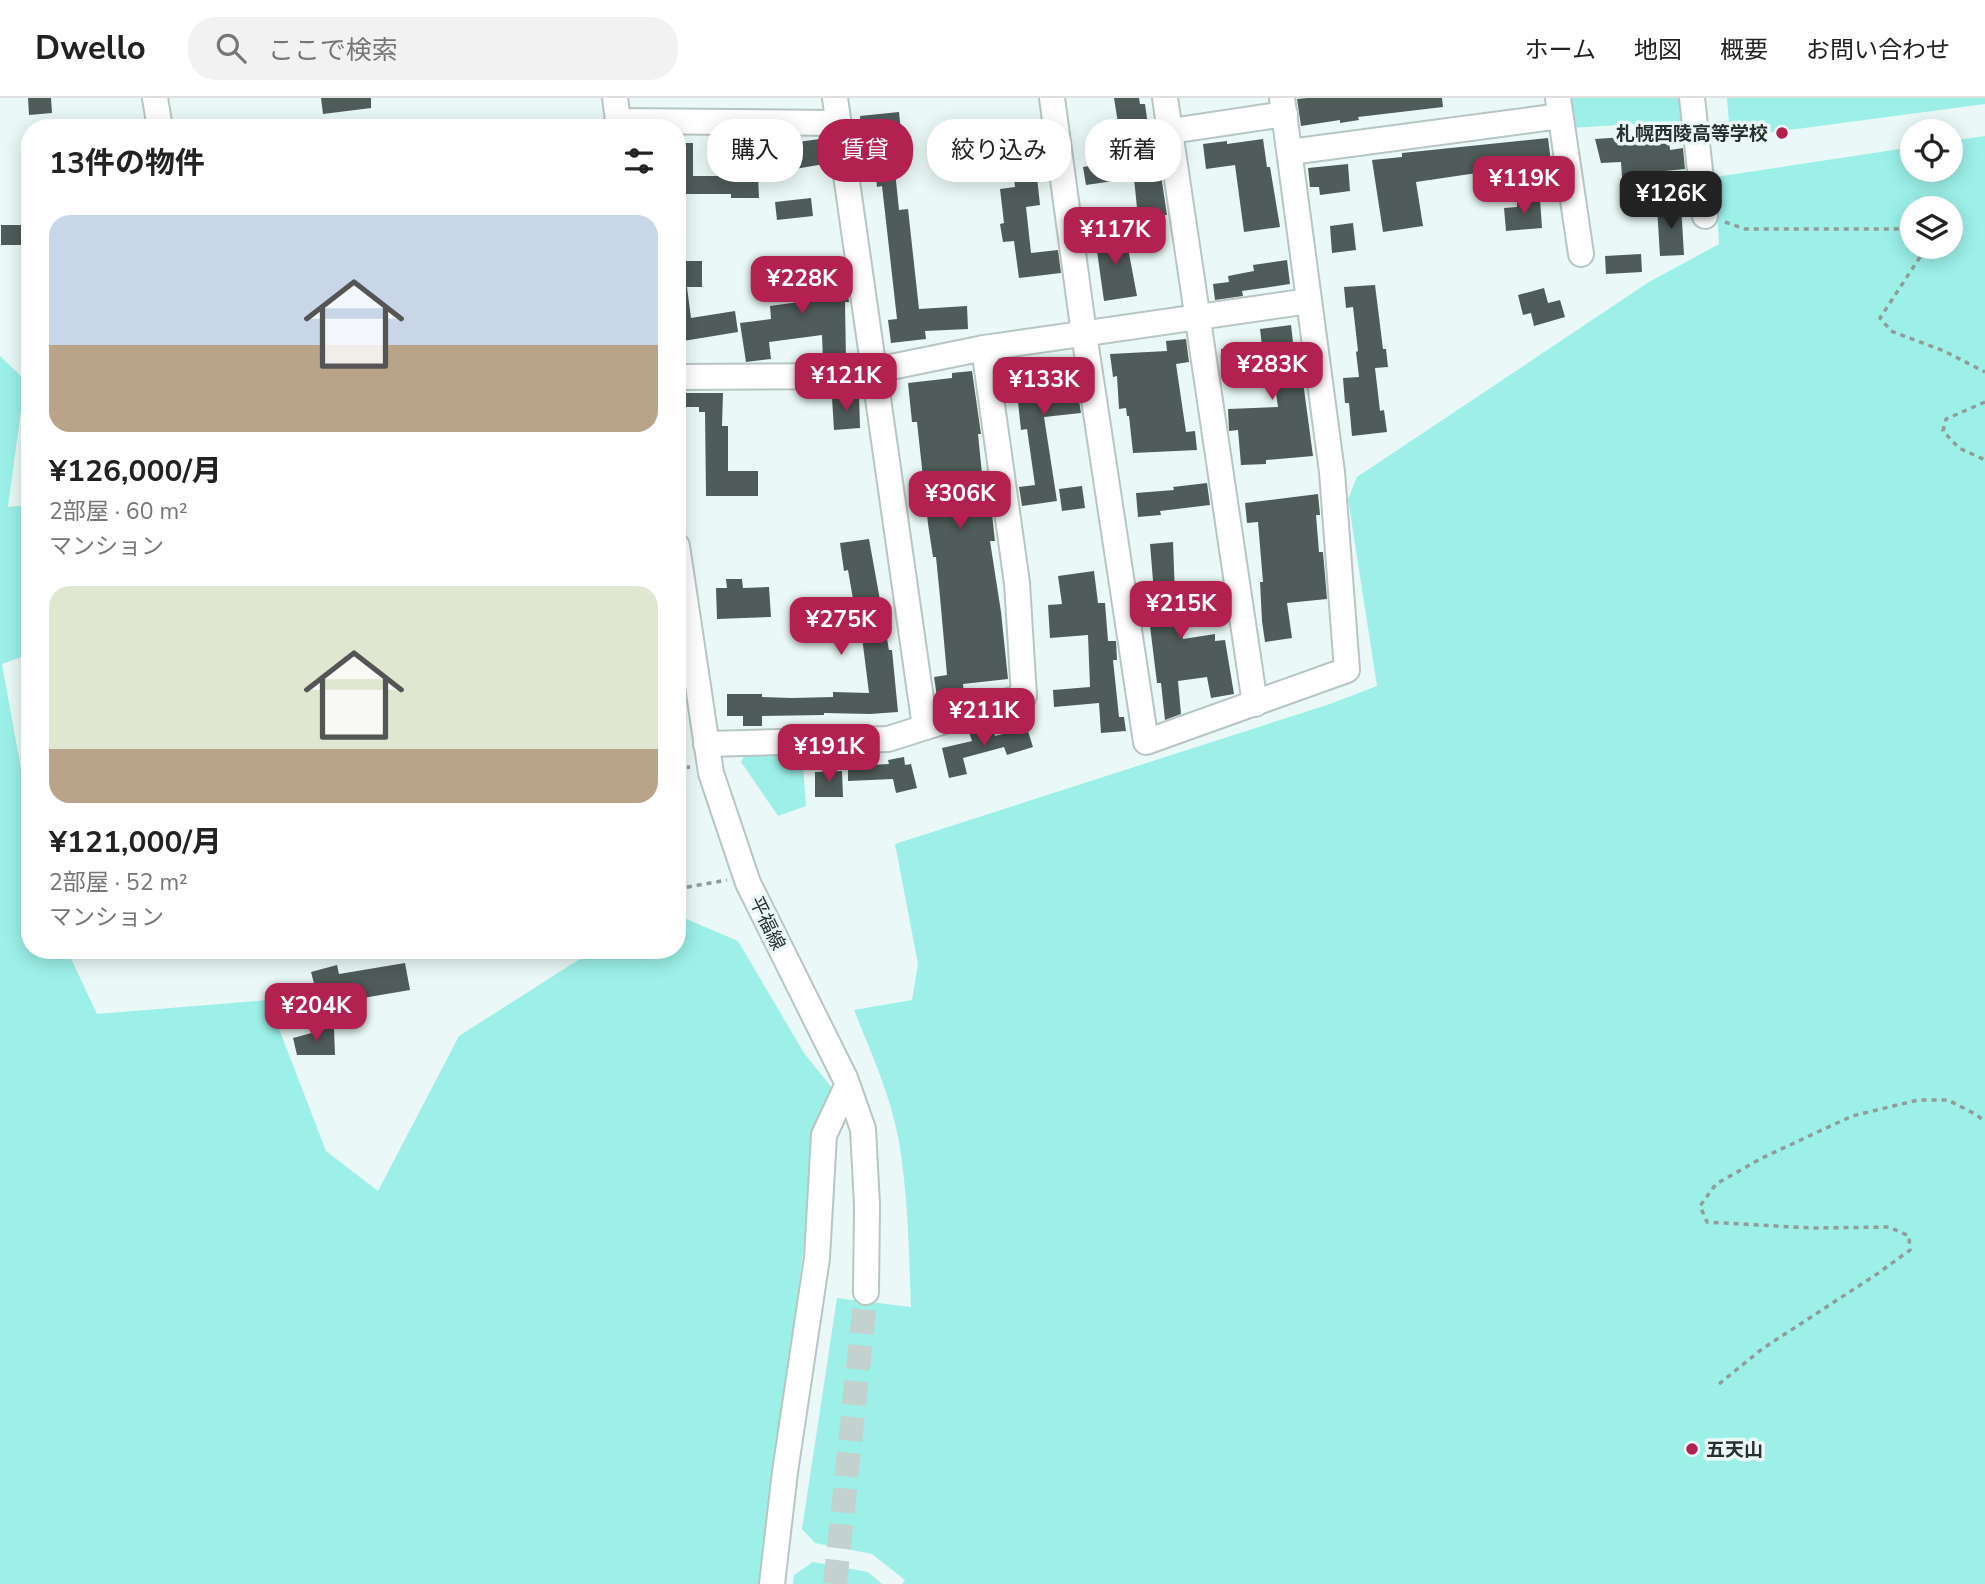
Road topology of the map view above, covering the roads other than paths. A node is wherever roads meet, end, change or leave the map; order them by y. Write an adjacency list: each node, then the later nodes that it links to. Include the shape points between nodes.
1 (155, 98): 9 (street)
2 (835, 98): 10 (street)
3 (1052, 98): 21 (street)
4 (1165, 98): 11 (street)
5 (1692, 98): 17 (street)
6 (1284, 106): 13 (street); 14 (street)
7 (1559, 107): 14 (street); 18 (street)
8 (618, 116): 12 (street)
9 (158, 119)
10 (838, 119)
11 (1169, 119)
12 (817, 122)
13 (1181, 129)
14 (1290, 152): 19 (street)
15 (847, 182): 23 (street)
16 (1178, 182): 20 (street)
17 (1705, 216)
18 (1581, 254)
19 (1309, 301): 20 (street); 26 (street, via 1332,472 1347,670)
20 (1197, 317): 21 (street); 26 (street)
21 (1084, 334): 22 (street); 26 (street, via 1146,742)
22 (984, 348): 23 (street); 27 (street, via 1017,583 1024,696)
23 (876, 372): 24 (street, via 866,376); 27 (street)
24 (686, 377)
25 (686, 607): 28 (street, 平福線)
26 (1255, 704)
27 (925, 727): 28 (street, via 888,739)
28 (706, 744): 29 (street, 平福線, via 710,773 746,877)
29 (847, 1086): 30 (street, 平福線, via 863,1129); 31 (street, via 824,1135 817,1258)
30 (866, 1292)
31 (772, 1584)

